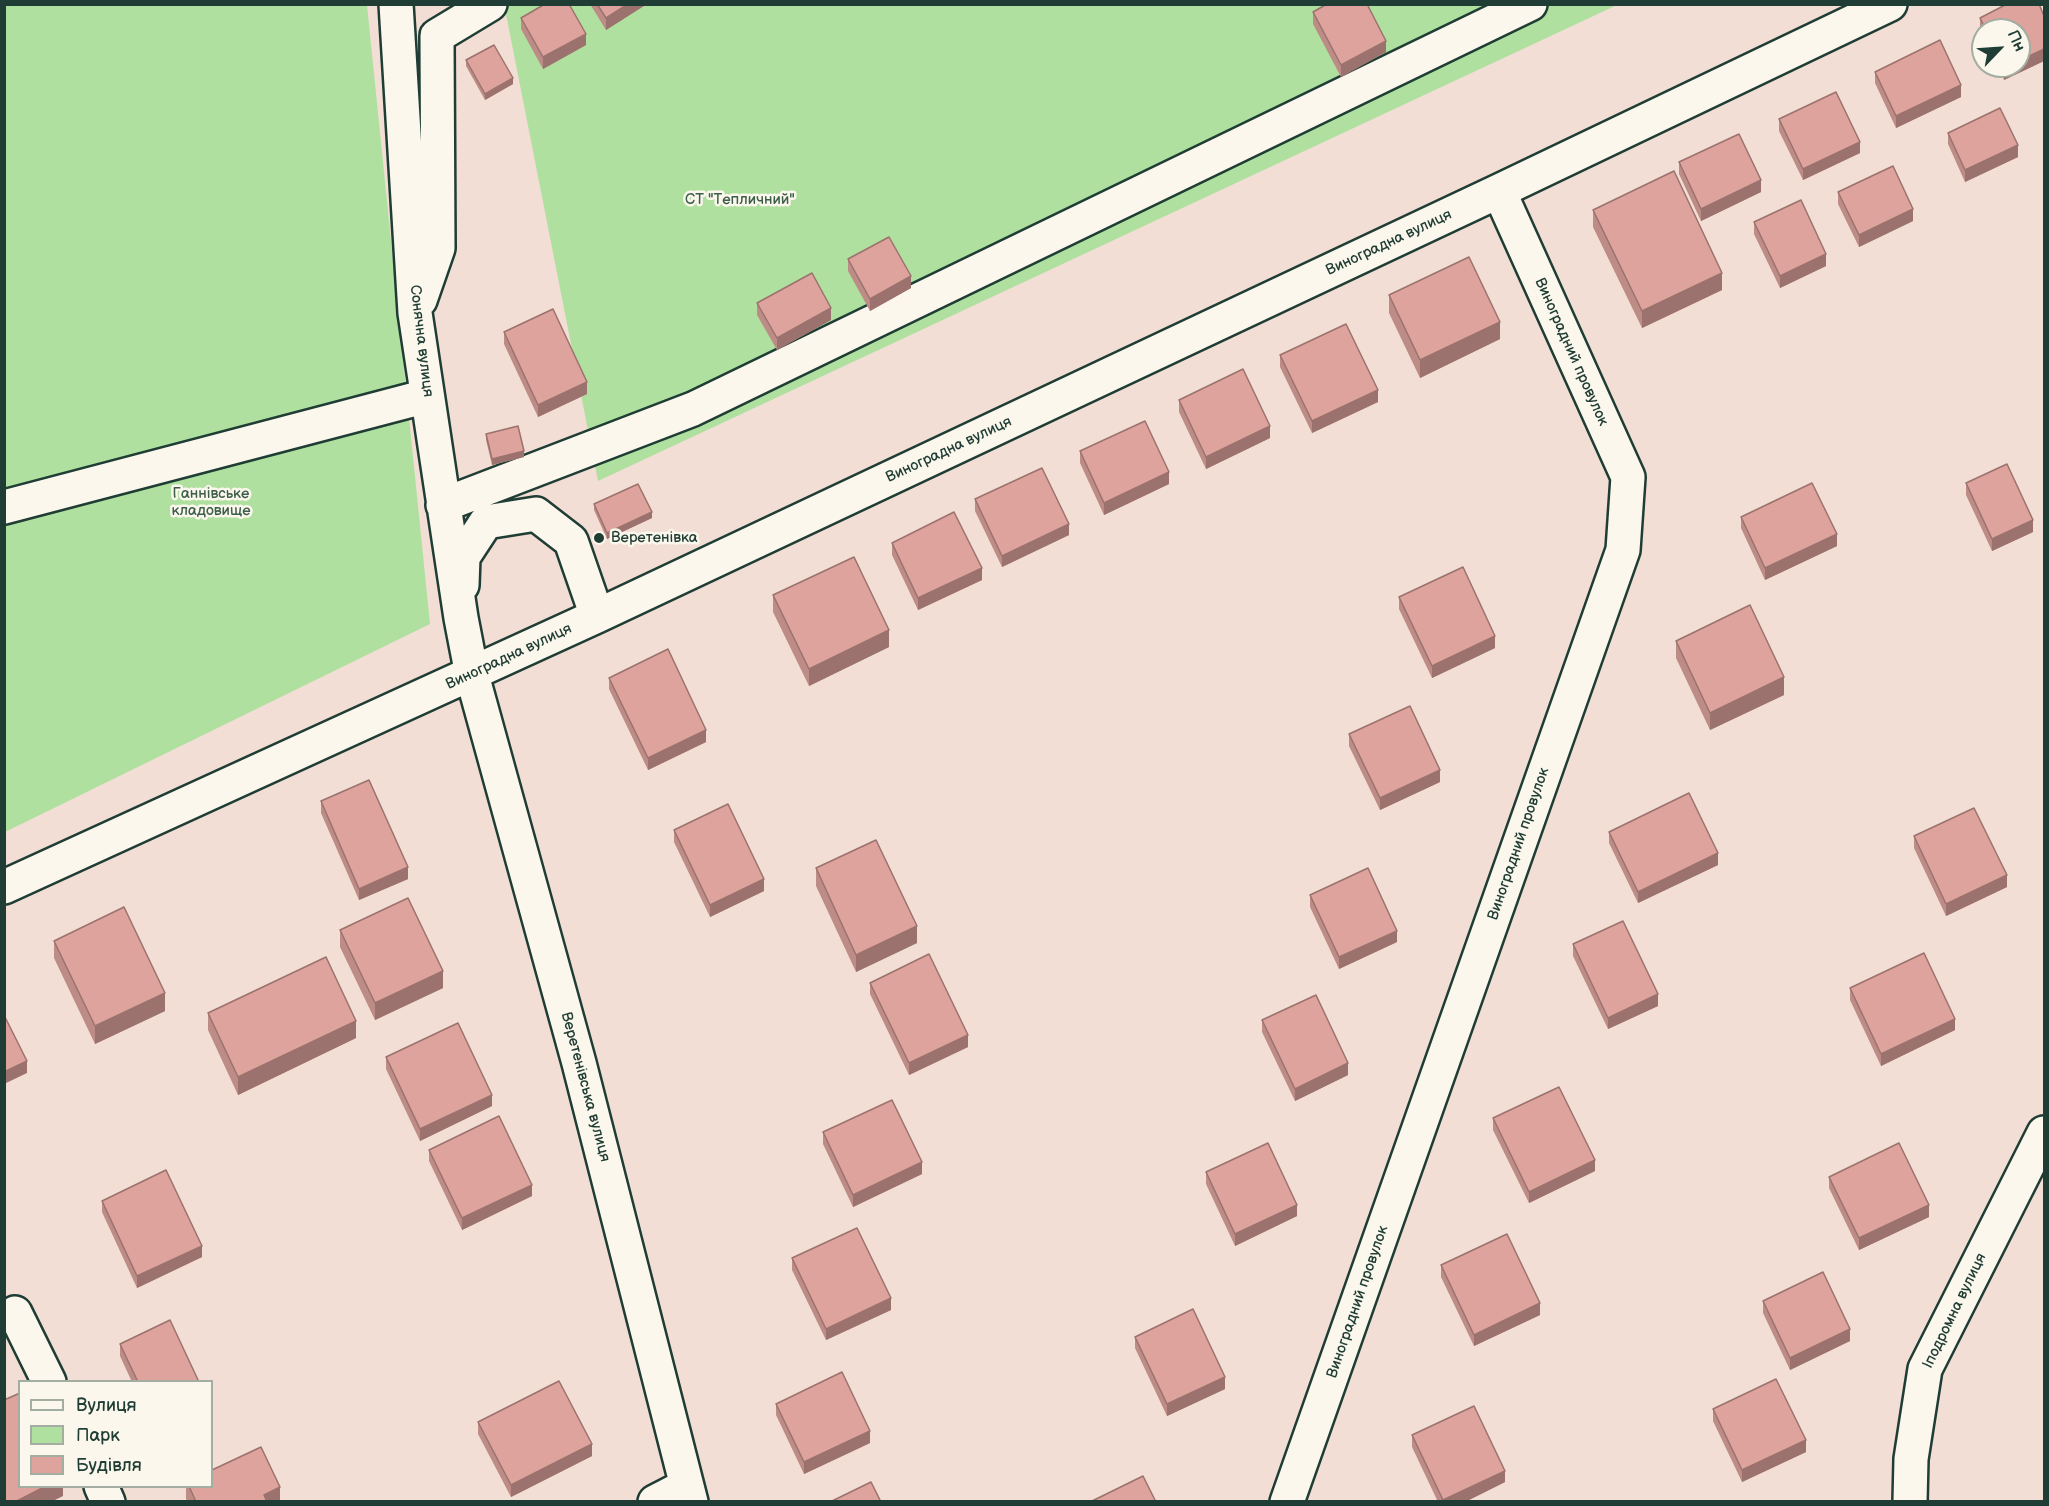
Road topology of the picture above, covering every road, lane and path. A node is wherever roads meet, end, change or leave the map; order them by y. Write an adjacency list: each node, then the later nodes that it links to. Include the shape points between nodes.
1 (396, 4): 6 (street, Сонячна вулиця)
2 (490, 4): 6 (street, via 437,36 438,248)
3 (1530, 4): 8 (street, via 693,409)
4 (1890, 4): 5 (street, Виноградна вулиця)
5 (1499, 191): 10 (street, Виноградна вулиця); 21 (street, Виноградний провулок, via 1628,477 1623,550)
6 (415, 313): 7 (street, Сонячна вулиця)
7 (428, 396): 8 (street, Сонячна вулиця); 9 (street)
8 (443, 505): 11 (street, Сонячна вулиця)
9 (4, 507)
10 (597, 616): 11 (street, via 571,542 536,514 486,522 463,556); 12 (street, Виноградна вулиця)
11 (461, 618): 12 (street, Сонячна вулиця)
12 (472, 675): 13 (street, Виноградна вулиця); 18 (street, Веретенівська вулиця, via 579,1063)
13 (4, 887)
14 (2044, 1133): 22 (street, Іподромна вулиця, via 1925,1370 1911,1459)
15 (15, 1312): 16 (street)
16 (48, 1380)
17 (102, 1488): 19 (street)
18 (688, 1494): 20 (street)
19 (108, 1502)
20 (655, 1502)
21 (1287, 1502)
22 (1910, 1502)

